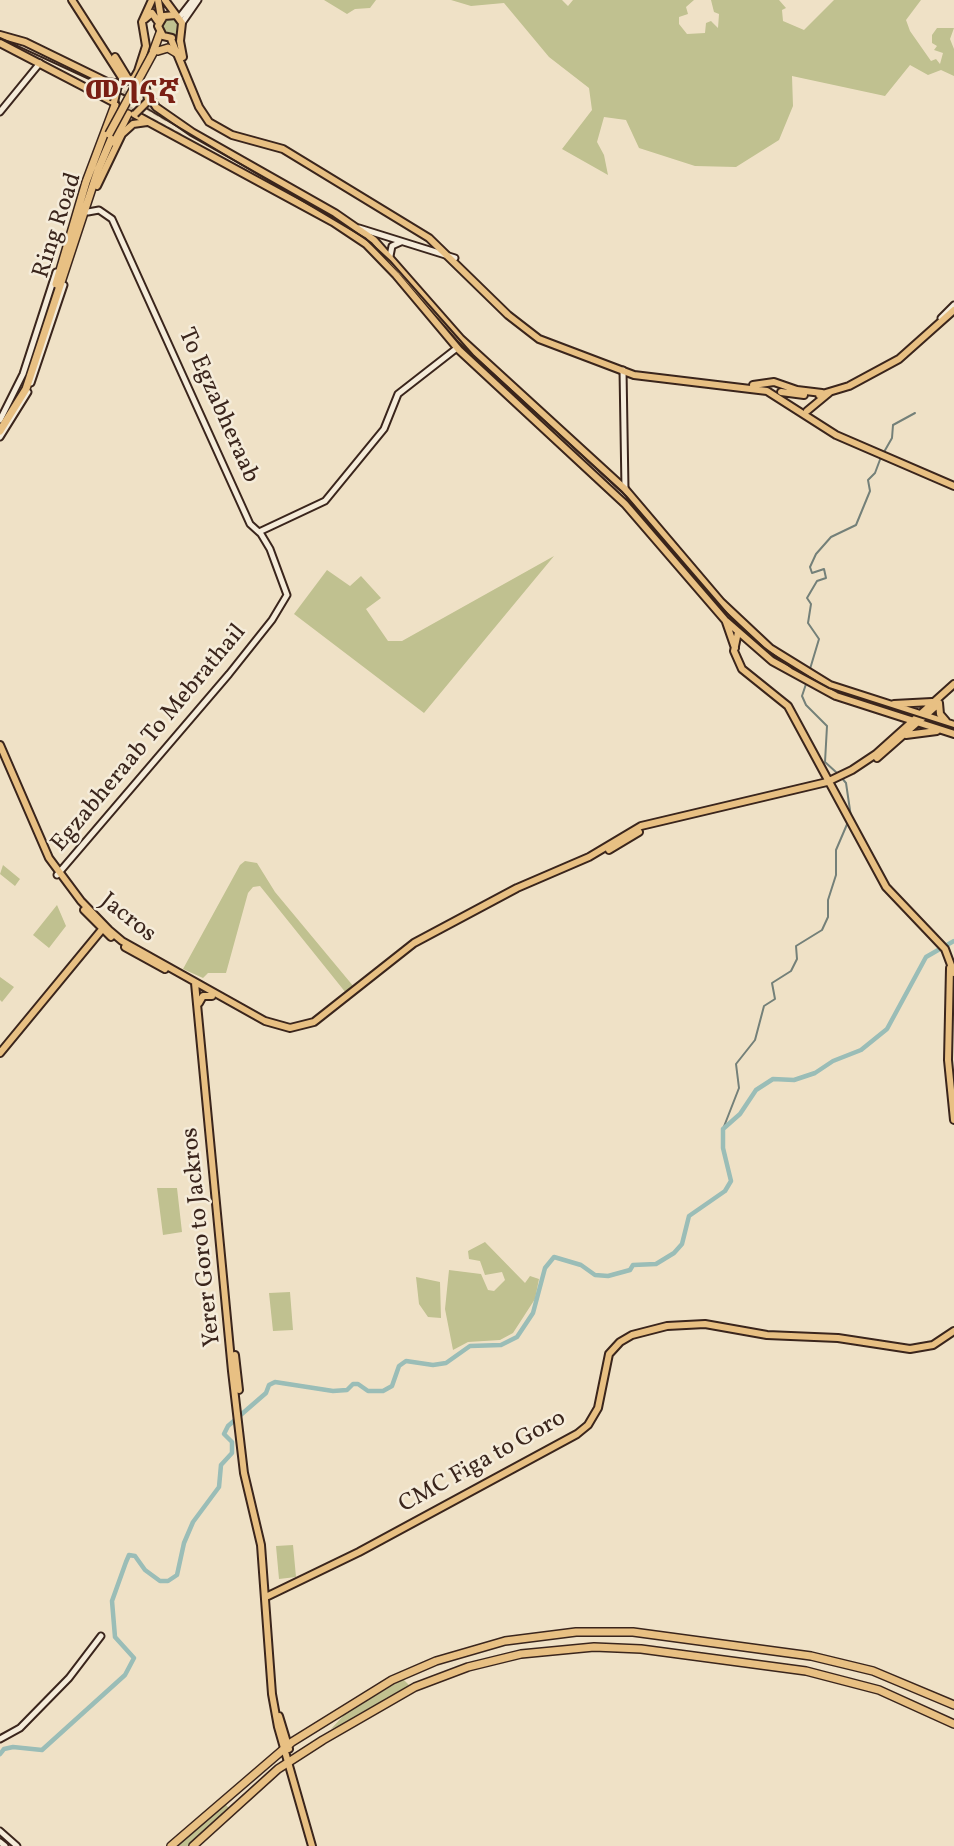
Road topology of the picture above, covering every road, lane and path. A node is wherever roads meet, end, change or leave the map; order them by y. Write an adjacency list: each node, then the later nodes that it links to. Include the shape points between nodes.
1 (74, 0): 16 (main road)
2 (152, 0): 16 (main road, via 142,22 146,41 142,59 136,75)
3 (158, 0): 7 (main road)
4 (165, 0): 8 (main road)
5 (193, 0): 8 (main road)
6 (198, 0): 8 (main road)
7 (160, 21): 8 (main road, via 171,14); 9 (main road); 17 (main road, via 152,13 144,22 148,44 139,77)
8 (180, 22): 11 (main road); 23 (main road, via 181,52 207,116 224,129)
9 (160, 33): 11 (main road); 13 (highway, Ring Road)
10 (0, 34): 16 (main road, via 107,82)
11 (170, 39): 13 (highway, Ring Road); 14 (main road)
12 (0, 43): 15 (main road)
13 (156, 53): 14 (highway, via 168,48); 30 (highway, Ring Road, bridge, via 111,134)
14 (178, 54): 23 (main road, via 209,122 232,135)
15 (40, 63): 19 (main road); 20 (main road)
16 (123, 82): 17 (main road); 19 (main road, bridge)
17 (143, 85): 18 (main road)
18 (148, 99): 21 (main road, bridge); 26 (main road, via 192,132)
19 (115, 103): 21 (main road); 30 (highway)
20 (0, 112)
21 (132, 114): 22 (main road); 24 (highway)
22 (153, 123): 24 (main road, via 139,122 125,130); 33 (main road, via 342,227 383,260)
23 (276, 144): 29 (main road)
24 (97, 186): 25 (highway)
25 (92, 208): 31 (highway); 48 (main road, To Egzabheraab, via 112,219 250,524)
26 (356, 227): 27 (main road); 28 (main road)
27 (401, 242): 28 (main road, via 392,246); 29 (main road)
28 (390, 256): 36 (main road, via 461,339)
29 (453, 257): 34 (main road, via 525,326 567,349)
30 (65, 258): 31 (highway); 41 (main road, via 23,374); 43 (highway, Ring Road, via 26,389)
31 (60, 284): 42 (highway, via 24,380); 44 (main road, via 29,390)
32 (954, 308): 37 (main road, via 899,359)
33 (458, 349): 39 (main road); 48 (main road, via 398,394 384,429 318,506)
34 (623, 370): 35 (main road); 47 (main road)
35 (768, 388): 38 (main road, via 772,397); 38 (main road, via 775,382)
36 (515, 390): 39 (main road); 47 (main road)
37 (831, 391): 38 (main road, via 810,395); 40 (main road)
38 (780, 392): 40 (main road); 45 (main road, via 827,430)
39 (510, 397): 49 (main road, via 625,504)
40 (807, 411): 45 (main road)
41 (0, 420)
42 (0, 425)
43 (0, 431)
44 (0, 437)
45 (882, 454): 46 (main road)
46 (954, 484)
47 (625, 489): 56 (main road, via 738,620 770,648 812,676)
48 (260, 533): 50 (main road, To Egzabheraab, via 287,595)
49 (725, 620): 51 (main road); 53 (main road)
50 (266, 627): 68 (main road, Egzabheraab To Mebrathail)
51 (738, 632): 52 (main road); 53 (main road)
52 (747, 641): 53 (main road); 58 (main road, via 809,684)
53 (734, 648): 66 (main road, via 742,669 788,706)
54 (954, 687): 55 (main road)
55 (938, 702): 56 (main road); 57 (main road); 60 (main road, via 940,714)
56 (887, 704): 57 (main road)
57 (923, 715): 59 (main road); 60 (main road)
58 (893, 716): 59 (main road); 63 (main road)
59 (914, 723): 61 (main road); 63 (main road)
60 (951, 724)
61 (940, 731): 62 (main road); 63 (main road)
62 (954, 734)
63 (901, 735): 66 (main road)
64 (0, 746): 68 (main road, via 40,842)
65 (0, 755): 68 (main road, Jacros, via 23,812 50,866)
66 (834, 780): 67 (main road, via 661,823); 72 (main road, via 888,896)
67 (620, 842): 74 (main road, via 517,888 414,943 305,1026 275,1026); 76 (main road, Jacros, via 412,948 305,1030 278,1030)
68 (60, 875): 69 (main road, Jacros); 70 (main road, Jacros)
69 (94, 922): 70 (main road, Jacros); 71 (main road)
70 (103, 927): 71 (main road); 74 (main road, Jacros)
71 (94, 937): 78 (main road)
72 (941, 947): 73 (main road); 79 (main road, via 951,980 948,1033)
73 (954, 973)
74 (196, 986): 76 (main road, Jacros); 77 (main road, Yerer Goro to Jackros); 82 (main road, via 233,1376)
75 (954, 993): 79 (main road)
76 (212, 996): 77 (main road, via 204,996)
77 (199, 1003): 82 (main road, Yerer Goro to Jackros)
78 (0, 1054)
79 (952, 1075): 80 (main road)
80 (954, 1120)
81 (954, 1333): 83 (main road, CMC Figa to Goro, via 933,1345 910,1349 838,1338 758,1334 705,1324 667,1326 632,1335 609,1354 598,1408 583,1430); 83 (main road, via 929,1350 912,1352 698,1326 655,1330 624,1342 608,1364 600,1408 586,1431)
82 (248, 1479): 84 (main road, via 261,1519)
83 (431, 1514): 84 (main road, CMC Figa to Goro)
84 (266, 1598): 91 (main road); 91 (main road, via 272,1695)
85 (101, 1636): 90 (main road, via 69,1678 20,1728)
86 (408, 1673): 87 (highway); 88 (highway, via 505,1641 610,1631 849,1664); 91 (highway)
87 (415, 1687): 89 (highway, via 503,1658 594,1647 657,1651 832,1677 891,1695); 92 (highway)
88 (954, 1705)
89 (954, 1724)
90 (0, 1739)
91 (286, 1747): 92 (main road); 97 (highway)
92 (290, 1761): 98 (highway); 99 (main road)
93 (0, 1831): 96 (main road)
94 (0, 1842): 95 (main road)
95 (5, 1846)
96 (17, 1846)
97 (170, 1846)
98 (193, 1846)
99 (313, 1846)

